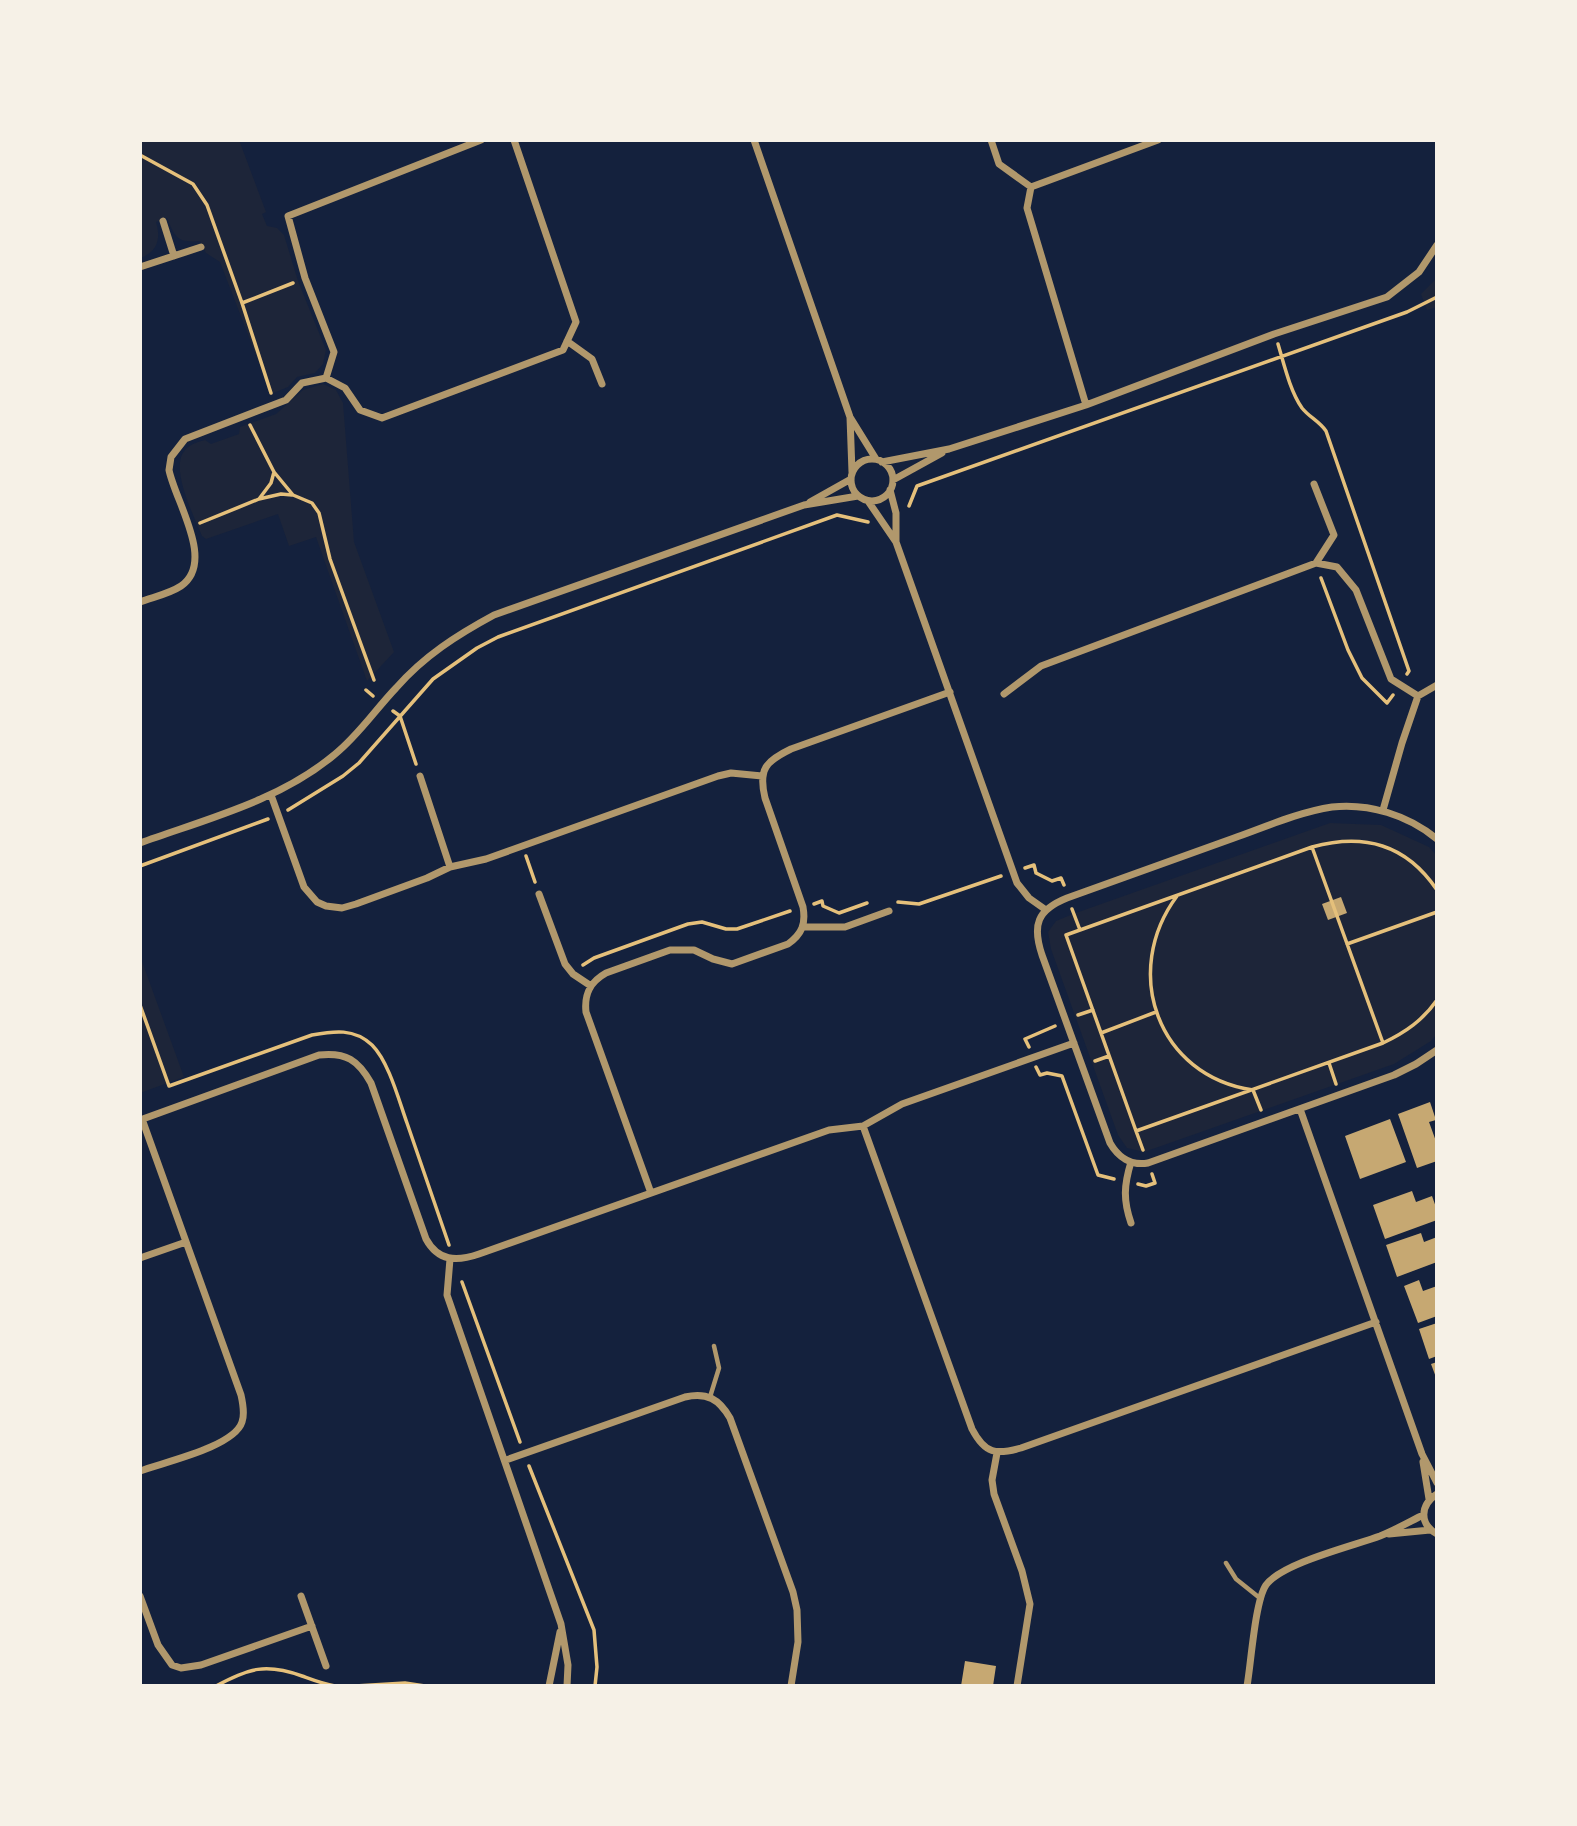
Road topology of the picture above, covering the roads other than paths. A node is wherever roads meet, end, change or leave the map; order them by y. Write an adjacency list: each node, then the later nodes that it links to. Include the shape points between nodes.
1 (481, 140): 13 (street, via 288,216 305,278 334,352)
2 (514, 140): 12 (street, via 576,322)
3 (754, 140): 16 (street)
4 (991, 140): 6 (street, via 999,164)
5 (1158, 140): 6 (street)
6 (1031, 187): 15 (street, via 1027,208)
7 (163, 221): 10 (street)
8 (1437, 245): 15 (street, via 1419,272 1387,298 1274,334)
9 (201, 247): 10 (street)
10 (174, 256): 11 (street)
11 (140, 267)
12 (567, 341): 13 (street, via 563,350 382,418 360,410 345,388); 14 (street, via 592,359)
13 (326, 378): 28 (street, via 302,383 286,400 185,439 171,457 169,470 196,556 190,577 182,585)
14 (603, 384)
15 (1086, 405): 17 (street)
16 (850, 417): 18 (street); 19 (street)
17 (949, 449): 18 (street); 20 (street)
18 (879, 461): 19 (street, via 865,460); 20 (street, via 890,469)
19 (852, 476): 23 (street); 25 (street)
20 (893, 480): 22 (street)
21 (1314, 484): 27 (street, via 1334,535)
22 (890, 490): 24 (street, via 881,499); 26 (street)
23 (858, 496): 24 (street); 25 (street)
24 (869, 501): 26 (street)
25 (804, 505): 35 (street, via 494,615 464,631 417,666 335,755)
26 (896, 542): 30 (street)
27 (1316, 563): 31 (street, via 1041,666); 32 (street, via 1336,567 1356,590 1391,679)
28 (140, 602)
29 (1437, 685): 32 (street)
30 (950, 692): 34 (street, via 791,749 770,761); 41 (street, via 1013,872 1022,890)
31 (1004, 694)
32 (1418, 696): 36 (street)
33 (420, 776): 39 (street)
34 (762, 776): 39 (street, via 718,776 486,859); 43 (street, via 765,798 803,907)
35 (271, 795): 38 (street); 39 (street, via 304,887 326,906 356,904)
36 (1383, 810): 37 (street); 41 (street, via 1331,807 1299,816 1067,898)
37 (1437, 839)
38 (140, 843)
39 (450, 867)
40 (539, 894): 44 (street, via 561,954 573,974)
41 (1046, 910): 45 (street, via 1037,940)
42 (889, 911): 43 (street, via 845,927)
43 (803, 927): 44 (street, via 788,944 743,961 723,963 694,950 670,950 606,973)
44 (590, 986): 51 (street, via 586,1012)
45 (1074, 1043): 49 (street, via 902,1104); 50 (street, via 1110,1143)
46 (1437, 1050): 47 (street, via 1394,1075)
47 (1300, 1109): 50 (street, via 1148,1163); 56 (street)
48 (141, 1119): 53 (street); 55 (street, via 319,1055 352,1058 371,1083 426,1239 431,1248)
49 (863, 1126): 51 (street, via 829,1130); 59 (street, via 972,1429 977,1440)
50 (1131, 1162): 52 (street, via 1124,1193)
51 (651, 1193): 55 (street)
52 (1131, 1223)
53 (186, 1242): 54 (street); 62 (street, via 241,1395 242,1423 230,1438)
54 (140, 1258)
55 (452, 1259): 61 (street, via 447,1295)
56 (1376, 1322): 59 (street, via 1021,1448); 60 (street)
57 (714, 1346): 58 (lane, via 719,1368)
58 (710, 1397): 61 (street, via 685,1397); 78 (street, via 730,1418 793,1592 799,1626)
59 (997, 1452): 79 (street, via 994,1494 1030,1604)
60 (1422, 1454): 63 (street); 65 (street)
61 (506, 1460): 73 (street)
62 (140, 1471)
63 (1437, 1483)
64 (1437, 1494): 65 (street)
65 (1429, 1499): 66 (street)
66 (1423, 1515): 67 (street); 68 (street)
67 (1434, 1532): 68 (street)
68 (1382, 1535): 72 (street, via 1279,1574 1266,1585)
69 (1226, 1563): 72 (lane, via 1236,1579)
70 (140, 1596): 74 (street, via 158,1645 172,1665 181,1668)
71 (302, 1596): 74 (street)
72 (1261, 1599): 80 (street)
73 (561, 1624): 76 (street); 77 (street)
74 (312, 1626): 75 (street)
75 (326, 1666)
76 (549, 1686)
77 (567, 1686)
78 (791, 1686)
79 (1017, 1686)
80 (1247, 1686)

